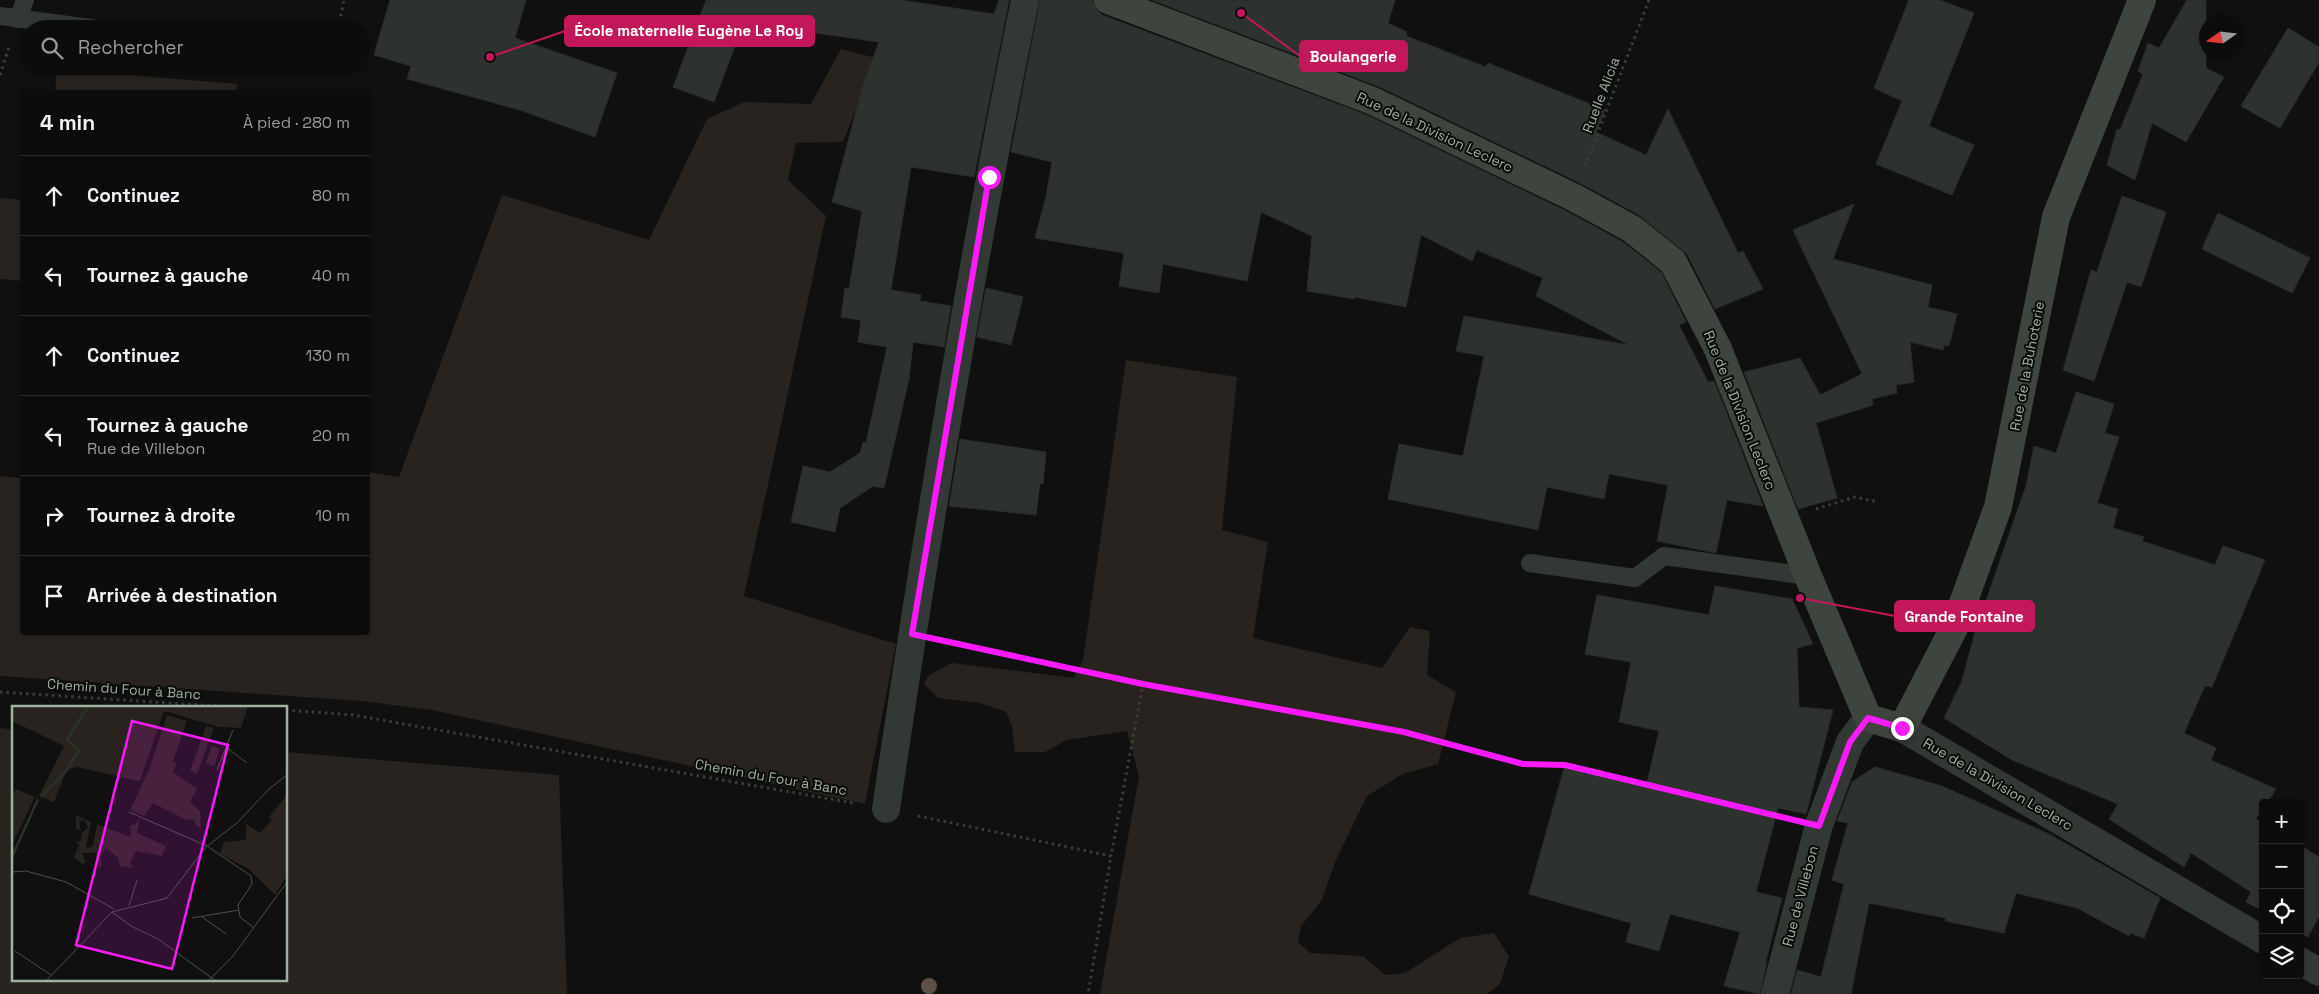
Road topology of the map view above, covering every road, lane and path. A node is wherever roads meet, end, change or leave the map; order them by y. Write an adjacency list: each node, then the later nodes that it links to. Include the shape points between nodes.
1 (25, 0): 8 (lane)
2 (344, 0): 10 (path)
3 (1025, 0): 16 (street, via 987,187)
4 (1108, 0): 11 (main road, Rue de la Division Leclerc, via 1373,101)
5 (1648, 0): 11 (path, Ruelle Alicia)
6 (2142, 0): 22 (main road, Rue de la Buhoterie, via 2056,217 1998,507 1954,628)
7 (0, 16): 8 (lane)
8 (18, 19): 9 (lane)
9 (26, 20)
10 (340, 20)
11 (1573, 197): 15 (main road, Rue de la Division Leclerc, via 1632,229 1673,262 1718,349)
12 (1878, 502): 13 (path, via 1854,497)
13 (1829, 505)
14 (1530, 563): 15 (lane, via 1635,578 1664,556)
15 (1808, 576): 21 (main road, Rue de la Division Leclerc)
16 (912, 634): 17 (path); 23 (street)
17 (1143, 684): 24 (path, via 1404,732 1523,764 1565,765); 25 (path)
18 (0, 692): 19 (path, Chemin du Four à Banc)
19 (215, 706)
20 (288, 710): 23 (path, Chemin du Four à Banc, via 353,715)
21 (1868, 718): 22 (main road, Rue de la Division Leclerc); 24 (street, Rue de Villebon, via 1850,742)
22 (1902, 728): 26 (street, Rue de la Division Leclerc)
23 (886, 809): 25 (path, Chemin du Four à Banc)
24 (1819, 826): 30 (street, Rue de Villebon)
25 (1111, 856): 29 (path)
26 (2259, 938)
27 (2304, 963): 28 (street)
28 (2319, 972)
29 (1088, 994)
30 (1775, 994)

